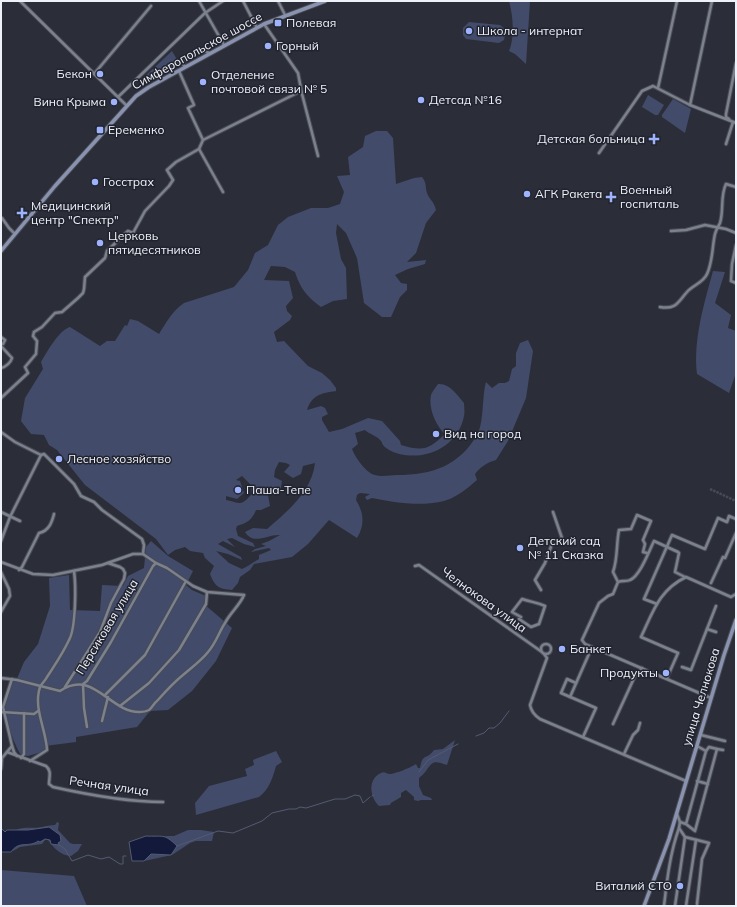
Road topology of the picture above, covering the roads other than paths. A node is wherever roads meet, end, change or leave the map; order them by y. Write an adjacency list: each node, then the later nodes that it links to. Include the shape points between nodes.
1 (20, 1): 19 (street)
2 (199, 1): 10 (street)
3 (223, 1): 10 (street)
4 (243, 1): 13 (street)
5 (278, 1): 11 (street)
6 (325, 1): 11 (main road, Симферопольское шоссе)
7 (677, 1): 20 (street)
8 (712, 1): 24 (street)
9 (151, 6): 19 (street)
10 (205, 13): 14 (street); 22 (street)
11 (285, 15): 12 (main road, Симферопольское шоссе)
12 (264, 24): 13 (main road, Симферопольское шоссе); 21 (street, via 298,72)
13 (257, 28): 14 (main road, Симферопольское шоссе)
14 (224, 45): 15 (main road, Симферопольское шоссе)
15 (210, 53): 17 (main road, Симферопольское шоссе); 17 (street, via 200,50 185,58)
16 (736, 63): 25 (street, via 726,114 726,117)
17 (185, 68): 18 (main road, Симферопольское шоссе)
18 (179, 71): 23 (main road, Симферопольское шоссе, via 149,87); 26 (street, via 194,105 188,108)
19 (94, 74): 22 (street)
20 (658, 88): 24 (street); 29 (street, via 653,86 642,92)
21 (301, 90): 26 (street); 30 (street)
22 (118, 97): 23 (street)
23 (126, 105): 37 (main road, Симферопольское шоссе)
24 (690, 105): 25 (street)
25 (735, 122): 27 (street)
26 (203, 140): 28 (street)
27 (726, 144)
28 (199, 149): 32 (street); 45 (street, via 167,170 173,180 169,186 145,211 133,233 128,231 107,251 105,258 85,276 84,289 78,298 62,312 55,313 34,332 33,336 37,341 36,354 25,367 28,373)
29 (599, 153)
30 (318, 156)
31 (736, 187): 34 (street, via 726,184 723,189 720,224)
32 (223, 192)
33 (2, 218): 37 (street)
34 (717, 228): 35 (street, via 705,225); 36 (street); 41 (street, via 707,274 691,287 677,305 669,308)
35 (671, 231)
36 (736, 233)
37 (15, 234): 39 (main road, Симферопольское шоссе)
38 (736, 246): 40 (street, via 731,281)
39 (1, 251)
40 (736, 283)
41 (660, 307)
42 (1, 337): 43 (street, via 5,340)
43 (1, 345): 44 (street, via 12,358)
44 (1, 368)
45 (1, 398)
46 (1, 432): 47 (street)
47 (41, 455): 51 (street); 59 (street, via 44,454 68,477 81,496 94,502 142,539)
48 (1, 512): 51 (street)
49 (553, 512): 56 (street)
50 (54, 514): 65 (street, via 52,523 36,537)
51 (10, 517): 53 (street); 55 (street)
52 (736, 519): 58 (street, via 729,516 727,522 718,518 704,549 672,535)
53 (20, 521)
54 (736, 533): 71 (street)
55 (1, 541)
56 (563, 541)
57 (552, 544): 72 (street, via 535,580)
58 (667, 547): 60 (street, via 654,541); 68 (street, via 679,553 675,572); 75 (street, via 644,599)
59 (143, 554): 62 (street, via 124,556); 63 (street)
60 (648, 554): 70 (street, via 637,576 631,580); 70 (street, via 644,552 643,540 651,520 638,515 631,529 619,530 613,572)
61 (1, 562): 65 (street)
62 (108, 563): 66 (street); 91 (street, via 123,569 124,579 100,632)
63 (156, 563): 69 (street); 89 (street, Персиковая улица, via 87,682)
64 (414, 566): 105 (street, Челнокова улица, via 419,565 543,653 547,658 530,705 531,710 540,719)
65 (19, 570): 66 (street, via 53,575)
66 (74, 571): 90 (street, via 76,583 72,634 47,679)
67 (1, 572): 77 (street, via 10,596)
68 (686, 577): 74 (street, via 731,597); 75 (street, via 667,590)
69 (186, 581): 73 (street); 92 (street, via 145,655)
70 (618, 582): 82 (street, via 613,594 599,603 582,640)
71 (711, 583)
72 (541, 590)
73 (207, 592): 96 (street, via 206,604 179,650 149,683); 96 (street, via 244,595 209,651 148,711 130,711)
74 (736, 594)
75 (657, 604): 86 (street, via 641,637 678,653)
76 (716, 606): 80 (street)
77 (1, 612)
78 (520, 618): 78 (street, via 531,627 539,624 545,606 522,599 512,612)
79 (736, 620): 95 (main road, улица Челнокова)
80 (707, 629): 81 (street); 83 (street, via 691,670)
81 (716, 632)
82 (592, 647): 84 (street); 88 (street)
83 (682, 667)
84 (642, 668): 86 (street); 102 (street, via 635,676)
85 (1, 678): 87 (street)
86 (667, 678): 95 (street)
87 (12, 679): 90 (street); 98 (street)
88 (576, 683): 94 (street); 94 (street, via 567,679 561,693)
89 (83, 684): 91 (street); 92 (street); 103 (street, Персиковая улица)
90 (40, 686): 91 (street, via 60,691); 97 (street)
91 (65, 687)
92 (105, 695): 93 (street)
93 (108, 697): 96 (street); 100 (street)
94 (570, 697): 105 (street, via 596,708)
95 (711, 698): 104 (main road, улица Челнокова)
96 (120, 706)
97 (38, 712): 99 (street); 115 (street, via 47,750)
98 (3, 713): 99 (street); 107 (street)
99 (24, 713): 114 (street, via 24,754)
100 (102, 721)
101 (640, 723): 113 (street)
102 (613, 724)
103 (87, 727)
104 (701, 735): 106 (street); 108 (main road, улица Челнокова)
105 (583, 737): 113 (street)
106 (725, 741)
107 (12, 746): 112 (street); 114 (street)
108 (697, 746): 111 (street); 117 (main road, улица Челнокова)
109 (717, 749): 110 (street); 111 (street, via 709,747); 119 (street)
110 (723, 750)
111 (706, 751): 118 (street)
112 (7, 752): 114 (street); 116 (street, via 2,758)
113 (624, 754): 117 (street)
114 (19, 757): 115 (street)
115 (30, 761): 120 (street, Речная улица, via 49,769 48,784 53,787 86,795)
116 (1, 769)
117 (687, 781): 121 (main road, улица Челнокова)
118 (698, 781): 119 (street); 123 (street)
119 (708, 784): 123 (street, via 696,831)
120 (163, 802)
121 (676, 813): 122 (street); 128 (main road, улица Челнокова)
122 (680, 822): 123 (street); 124 (street)
123 (686, 824)
124 (679, 828): 125 (street); 129 (street, via 666,883)
125 (685, 837): 126 (street); 130 (street)
126 (696, 840): 127 (street, via 709,843 702,859); 131 (street)
127 (697, 904)
128 (644, 906)
129 (664, 906)
130 (675, 906)
131 (686, 906)

